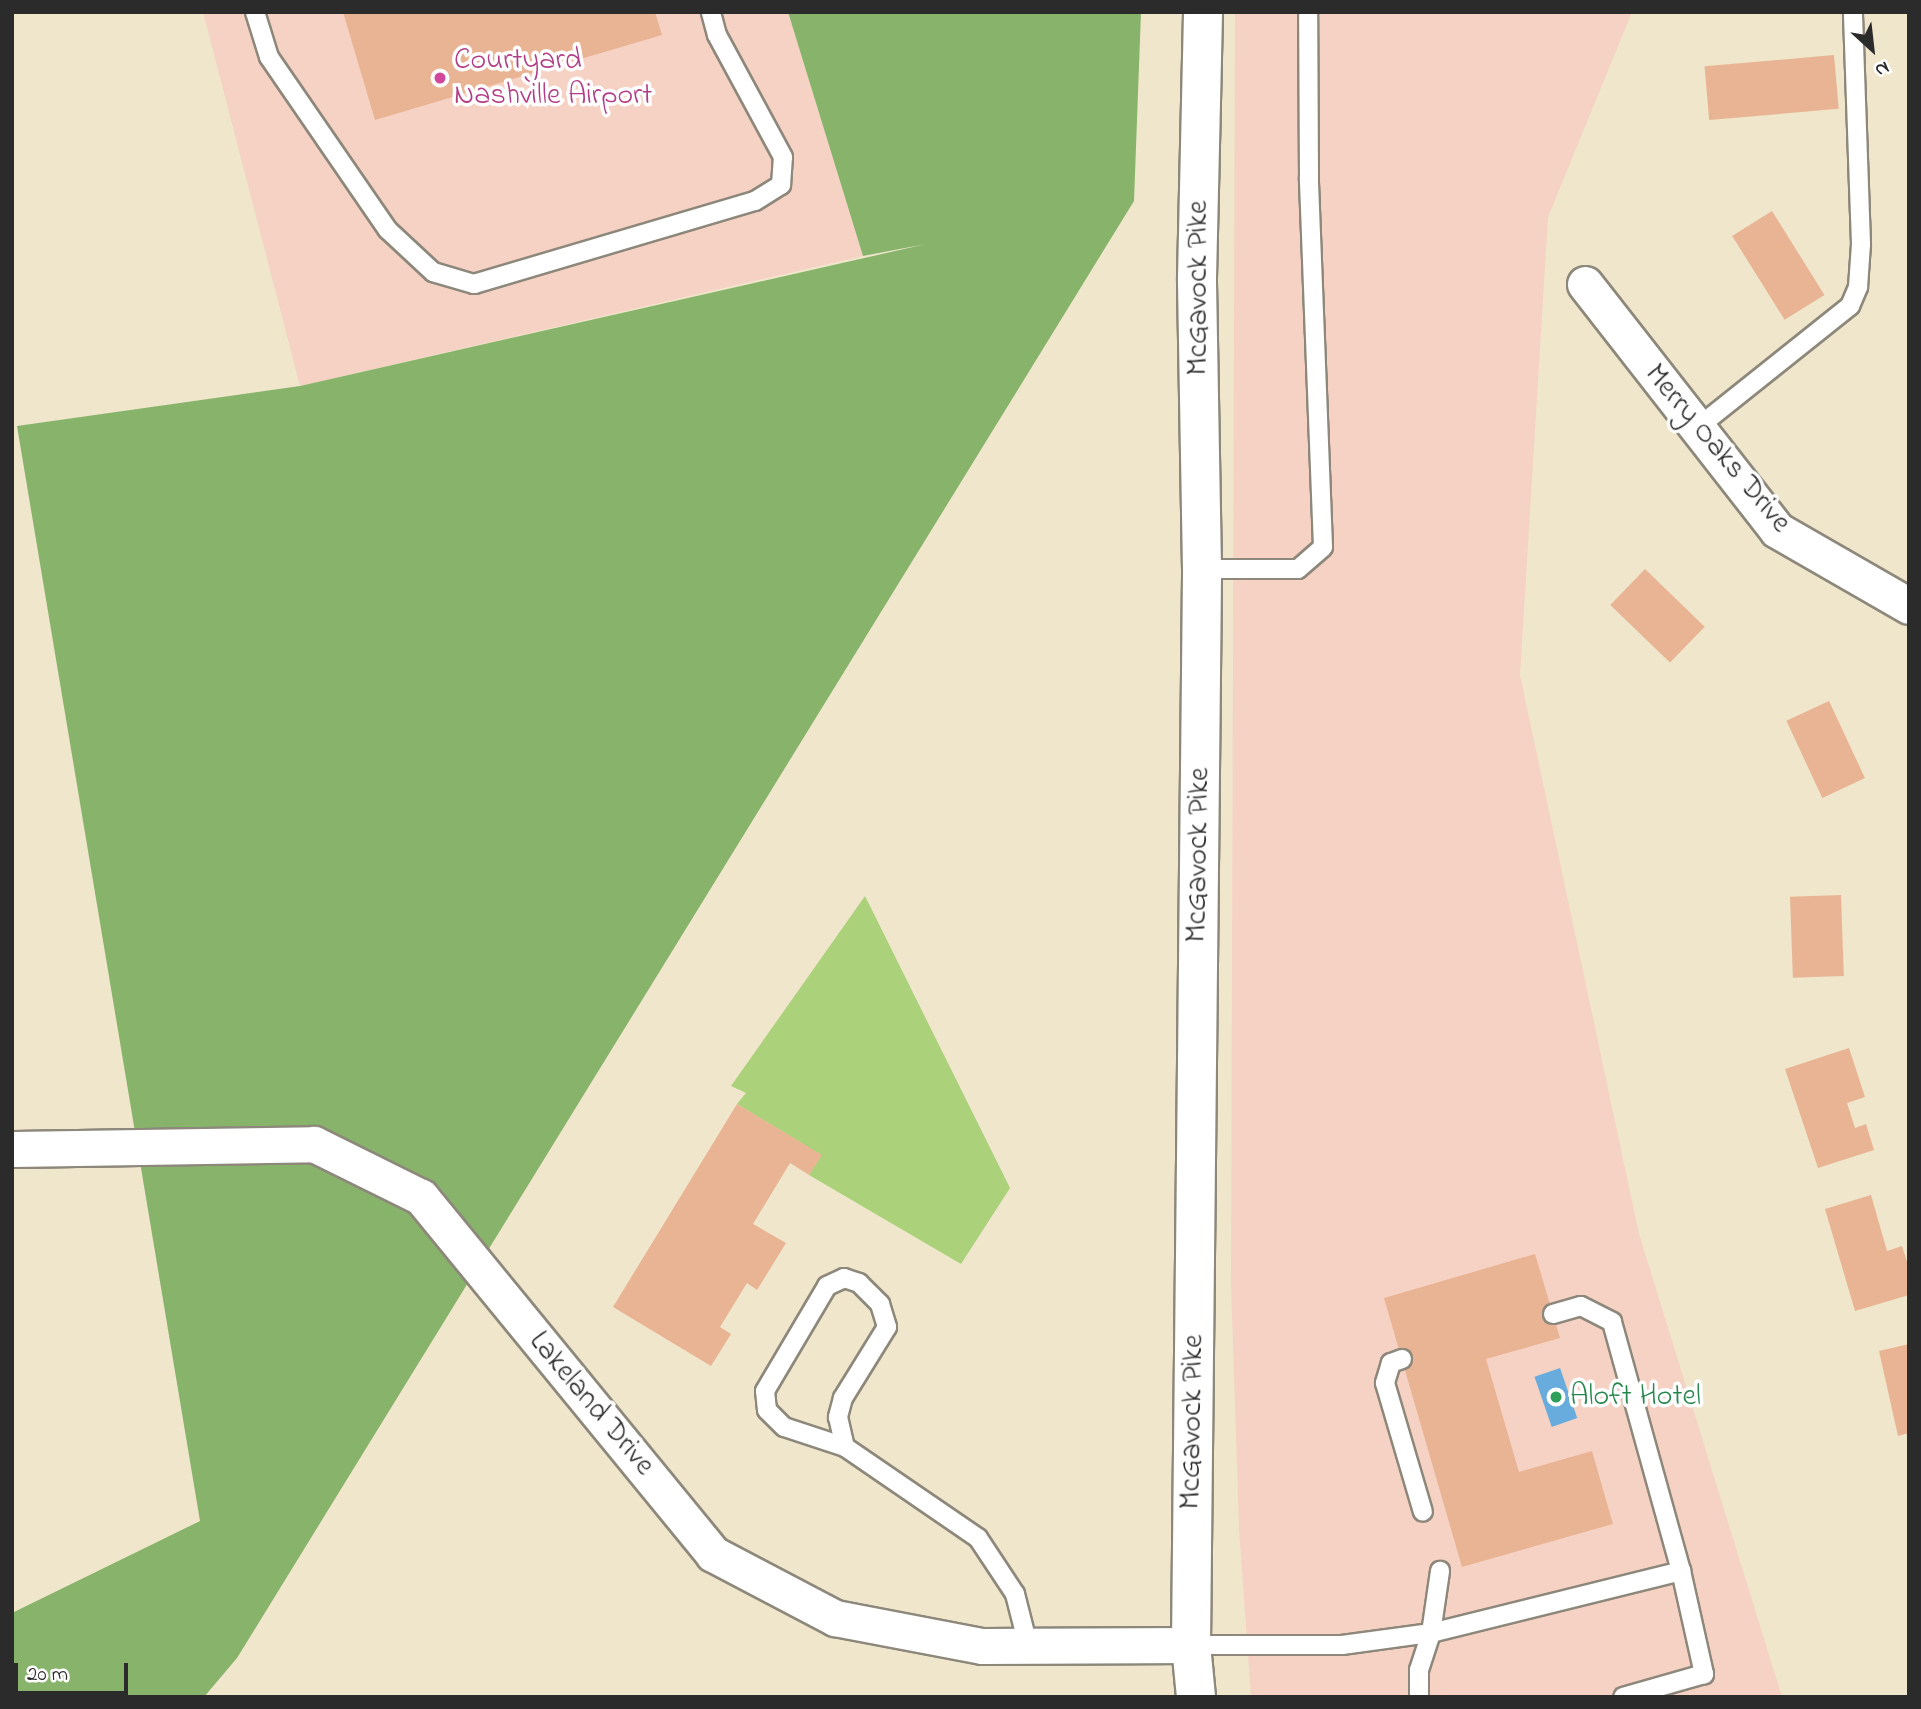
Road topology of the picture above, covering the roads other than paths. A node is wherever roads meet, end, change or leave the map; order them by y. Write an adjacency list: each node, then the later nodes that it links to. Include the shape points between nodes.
1 (255, 12): 2 (lane, via 269,57 388,230 433,272 474,284 755,201 781,185 783,157 717,35)
2 (711, 12)
3 (1203, 12): 8 (main road, McGavock Pike, via 1197,278)
4 (1308, 12): 8 (lane, via 1322,547 1298,569)
5 (1853, 12): 7 (lane, via 1860,203 1858,287 1850,306)
6 (1585, 285): 7 (street, Merry Oaks Drive)
7 (1697, 428): 9 (street, Merry Oaks Drive, via 1777,530)
8 (1202, 569): 18 (main road, McGavock Pike)
9 (1909, 606)
10 (12, 1149): 19 (street, Lakeland Drive, via 314,1144 421,1197 713,1554 835,1618 982,1646)
11 (1553, 1314): 16 (lane, via 1581,1306 1612,1322)
12 (1402, 1359): 14 (lane, via 1391,1363 1385,1382)
13 (845, 1447): 13 (lane, via 838,1417 843,1398 887,1327 880,1304 859,1283 844,1278 827,1286 765,1391 767,1410 784,1427); 19 (lane, via 978,1538 1015,1594)
14 (1423, 1512)
15 (1440, 1571): 17 (lane)
16 (1681, 1571): 17 (lane); 22 (lane, via 1704,1674)
17 (1431, 1633): 18 (lane, via 1342,1645); 21 (lane, via 1419,1670)
18 (1191, 1645): 19 (street, Lakeland Drive); 20 (main road, McGavock Pike)
19 (1028, 1646)
20 (1196, 1697)
21 (1419, 1697)
22 (1623, 1697)

